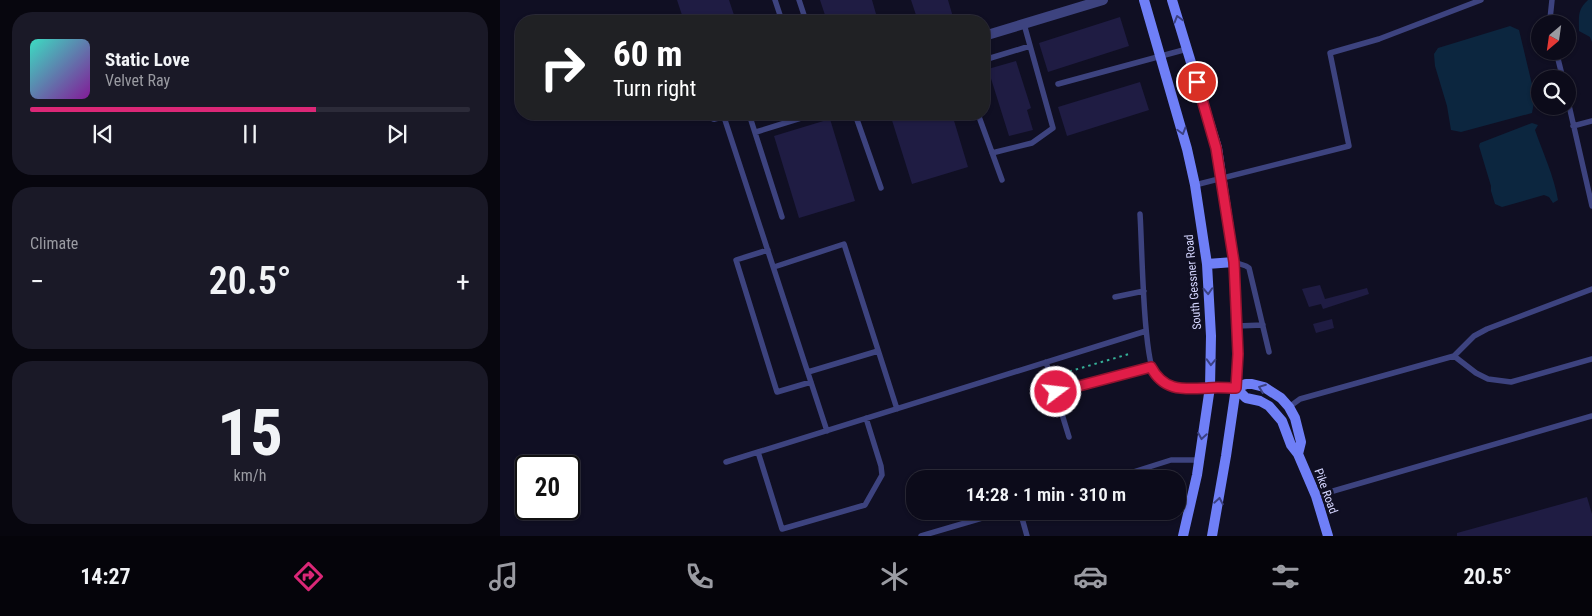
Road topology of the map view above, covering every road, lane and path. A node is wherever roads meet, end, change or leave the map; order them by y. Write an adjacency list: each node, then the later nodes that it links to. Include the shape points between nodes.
1 (775, 0): 8 (lane)
2 (799, 0): 9 (lane)
3 (1103, 0): 11 (street)
4 (1144, 0): 15 (main road, South Gessner Road)
5 (1172, 0): 14 (main road, one-way to 5)
6 (1482, 0): 28 (lane, via 1379,39 1330,53 1349,146)
7 (1552, 0): 10 (lane)
8 (780, 15)
9 (804, 15)
10 (1550, 15)
11 (1024, 24): 12 (street); 13 (lane)
12 (990, 34)
13 (1030, 46): 16 (lane); 27 (lane, via 1053,128 1032,142)
14 (1187, 49): 15 (lane); 28 (main road)
15 (1161, 56): 17 (lane); 30 (main road, South Gessner Road, one-way to 30)
16 (990, 58)
17 (1058, 84)
18 (1571, 115): 25 (lane)
19 (722, 120): 35 (lane)
20 (751, 120): 26 (lane)
21 (795, 120): 26 (lane)
22 (858, 120): 31 (lane)
23 (980, 120): 27 (lane)
24 (1592, 121): 25 (lane)
25 (1573, 126): 32 (lane)
26 (756, 132): 34 (lane)
27 (992, 153): 29 (lane)
28 (1222, 179): 30 (lane); 36 (main road)
29 (1002, 180)
30 (1195, 185): 37 (main road, South Gessner Road)
31 (881, 188)
32 (1592, 206)
33 (1140, 214): 40 (lane)
34 (782, 218)
35 (768, 250): 38 (lane); 54 (lane, via 736,260 777,392)
36 (1234, 262): 37 (main road); 42 (lane, via 1249,268); 43 (main road)
37 (1207, 264): 55 (main road, South Gessner Road, one-way to 55)
38 (774, 268): 45 (lane, via 844,244); 52 (lane)
39 (1592, 289): 48 (lane, via 1487,328)
40 (1144, 292): 41 (lane); 44 (lane)
41 (1115, 297)
42 (1263, 325): 43 (lane); 46 (lane)
43 (1236, 326): 56 (main road)
44 (1146, 331): 50 (lane); 51 (lane)
45 (878, 351): 52 (lane); 59 (lane)
46 (1270, 352)
47 (1129, 354): 53 (path)
48 (1454, 356): 49 (lane, via 1488,379 1511,382); 58 (lane, via 1300,400)
49 (1592, 359)
50 (1046, 362): 53 (lane); 59 (lane)
51 (1151, 367): 55 (lane, via 1164,384 1175,388); 57 (lane)
52 (808, 372): 54 (lane)
53 (1051, 377): 57 (lane)
54 (811, 382): 63 (lane)
55 (1210, 388): 56 (main road, Pike Road); 67 (main road, South Gessner Road, one-way to 67)
56 (1236, 388): 58 (main road, Pike Road, one-way to 56, via 1264,387 1246,384); 60 (main road, Pike Road, via 1246,398 1260,401); 76 (main road, one-way to 56)
57 (1056, 392): 64 (lane)
58 (1289, 407): 60 (main road); 66 (main road, Pike Road, via 1301,442)
59 (897, 409): 62 (lane)
60 (1278, 415): 66 (main road, Pike Road)
61 (1592, 416): 70 (lane)
62 (866, 418): 63 (lane); 65 (lane, via 882,475 865,505 782,529)
63 (827, 431): 65 (lane)
64 (1069, 437)
65 (758, 452): 68 (lane)
66 (1298, 454): 70 (main road, Pike Road)
67 (1199, 460): 69 (lane, via 1171,460); 75 (main road, South Gessner Road)
68 (726, 462)
69 (1139, 470)
70 (1316, 496): 77 (main road, Pike Road)
71 (975, 520): 73 (lane)
72 (1023, 520): 74 (lane)
73 (921, 536)
74 (1027, 536)
75 (1183, 536)
76 (1212, 536)
77 (1328, 536)

